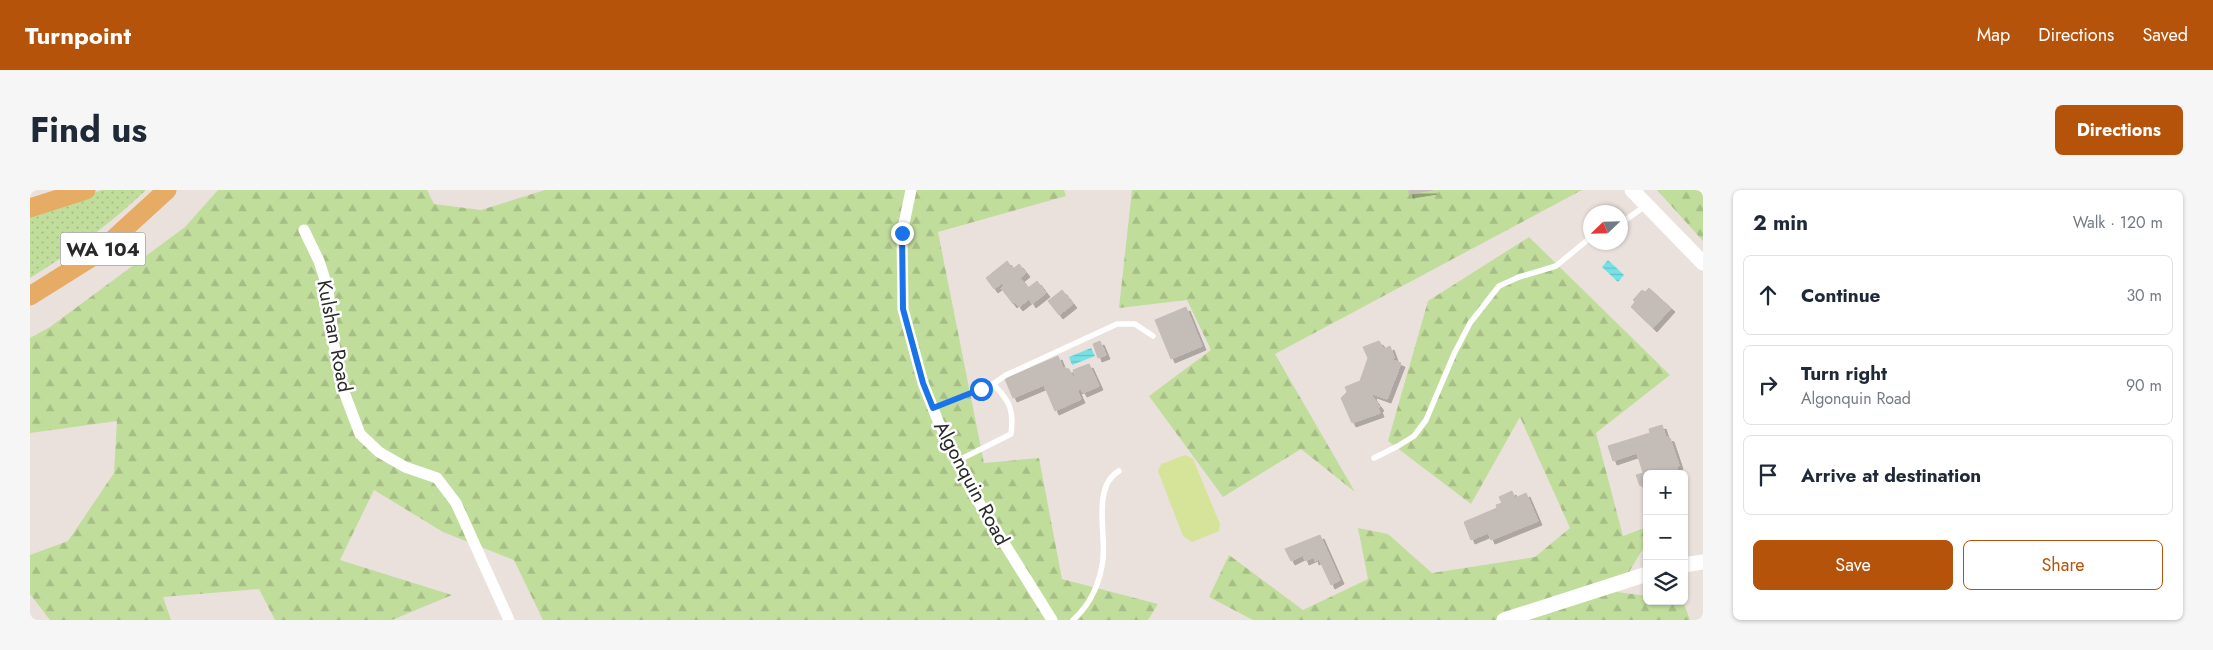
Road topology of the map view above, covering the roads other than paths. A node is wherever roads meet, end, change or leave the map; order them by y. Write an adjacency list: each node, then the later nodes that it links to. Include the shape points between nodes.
1 (86, 190): 6 (main road)
2 (167, 190): 11 (main road, WA 104, via 97,254)
3 (911, 190): 14 (street, Algonquin Road, via 902,233 903,309)
4 (1632, 190): 5 (street)
5 (1647, 205): 7 (lane); 10 (street)
6 (30, 208)
7 (1628, 218)
8 (304, 230): 21 (street, Kulshan Road, via 319,260 328,289 334,345 344,392 360,434 380,452 405,467 437,478 456,503)
9 (1583, 244): 15 (lane, via 1556,266 1499,286 1470,323 1426,420 1414,436)
10 (1703, 263)
11 (30, 296)
12 (1153, 336): 13 (lane, via 1135,324 1117,324)
13 (992, 384): 14 (lane); 16 (lane, via 1010,407 1013,416 1011,434)
14 (933, 408): 16 (street, Algonquin Road)
15 (1374, 458)
16 (957, 461): 22 (street, Algonquin Road)
17 (1119, 471): 23 (lane, via 1107,481 1104,496 1100,575 1092,597)
18 (1703, 562): 19 (street)
19 (1688, 564)
20 (1643, 575): 24 (street)
21 (509, 620)
22 (1052, 620)
23 (1073, 620)
24 (1504, 620)

